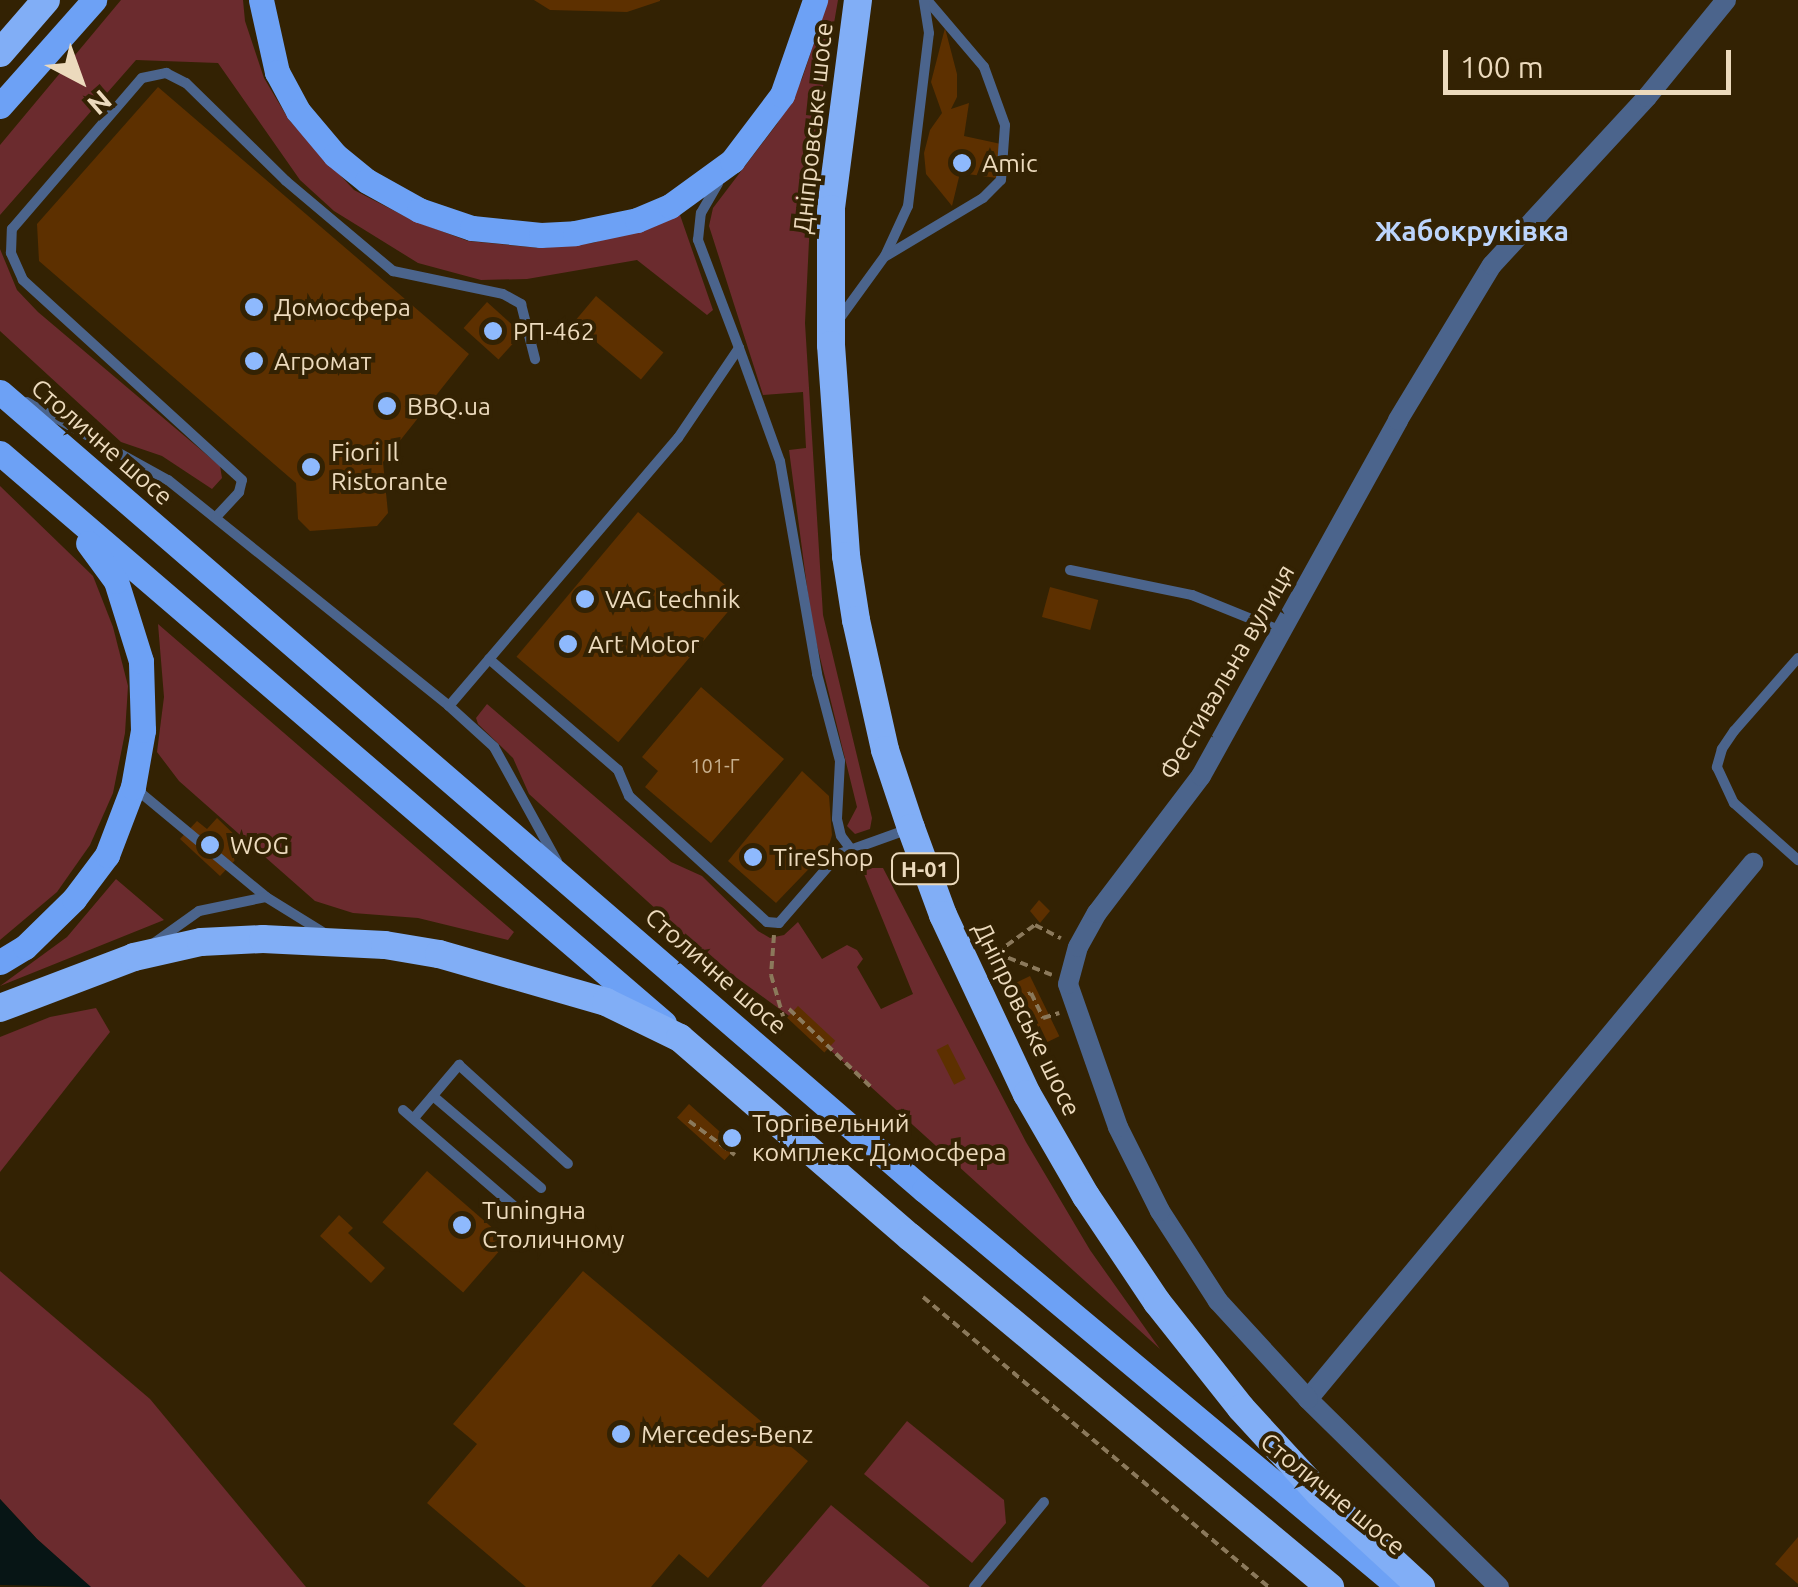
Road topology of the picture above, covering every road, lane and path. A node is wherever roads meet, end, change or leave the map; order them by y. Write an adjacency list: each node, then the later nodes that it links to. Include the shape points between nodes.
1 (46, 0): 8 (highway)
2 (94, 0): 9 (main road)
3 (261, 0): 10 (main road, Дніпровське шосе, via 277,72 298,111 367,181 419,210 472,228 575,234 670,206)
4 (815, 0): 10 (main road, Дніпровське шосе, via 782,95)
5 (858, 0): 12 (highway, Дніпровське шосе / Н-01, via 830,209)
6 (925, 0): 11 (lane, via 929,33 908,206); 11 (lane, via 984,67 1005,125 1001,180 983,198)
7 (1726, 0): 20 (street, Фестивальна вулиця, via 1492,265)
8 (0, 53)
9 (0, 106)
10 (732, 161): 13 (lane, via 705,204 697,232)
11 (886, 256): 12 (lane)
12 (831, 331): 25 (highway, Дніпровське шосе / Н-01, via 856,620)
13 (739, 348): 22 (lane, via 678,438); 26 (lane, via 780,461 817,674 840,762 841,836)
14 (534, 358): 18 (lane, via 521,304 503,294 394,271 286,181 186,83 166,73 142,78 12,229 11,253 23,280 242,480 240,492)
15 (0, 390): 18 (lane, via 148,467); 29 (main road, Столичне шосе)
16 (0, 453): 17 (main road)
17 (65, 510): 24 (main road, via 116,581 141,661 143,730); 42 (main road)
18 (216, 517): 23 (lane)
19 (1070, 570): 20 (lane, via 1192,595)
20 (1280, 631): 36 (street, Фестивальна вулиця, via 1201,776 1097,914 1078,946)
21 (1798, 658): 27 (lane, via 1734,731 1718,767 1734,803)
22 (489, 659): 23 (lane); 31 (lane, via 618,770 629,796)
23 (449, 706): 29 (lane, via 494,747)
24 (133, 787): 30 (lane); 35 (main road, via 107,856 74,900)
25 (910, 828): 26 (lane); 59 (highway, Дніпровське шосе / Н-01, via 942,916 1027,1094 1157,1302 1320,1494)
26 (850, 848): 31 (lane)
27 (1798, 860)
28 (1753, 863): 53 (street)
29 (569, 884): 58 (main road, Столичне шосе, via 1048,1297)
30 (266, 897): 33 (lane); 34 (lane, via 199,910)
31 (774, 925): 40 (path, via 771,975)
32 (1054, 934): 36 (path, via 1035,925 996,954)
33 (338, 942): 34 (highway, via 201,942); 42 (highway, via 500,968 606,1002)
34 (134, 957): 38 (highway)
35 (0, 962)
36 (1068, 984): 53 (street, via 1118,1127 1178,1242 1218,1301)
37 (1016, 999): 41 (path, via 1031,993)
38 (0, 1008)
39 (789, 1010): 43 (path)
40 (784, 1016)
41 (1043, 1018)
42 (680, 1038): 57 (highway)
43 (872, 1088)
44 (433, 1096): 46 (lane); 49 (lane, via 459,1066); 50 (lane)
45 (404, 1110): 46 (lane)
46 (414, 1118): 51 (lane)
47 (689, 1121): 48 (path)
48 (735, 1156)
49 (568, 1164)
50 (541, 1188)
51 (523, 1214)
52 (923, 1297): 56 (path)
53 (1308, 1399): 60 (street)
54 (1044, 1502): 55 (lane)
55 (974, 1587)
56 (1269, 1587)
57 (1330, 1587)
58 (1399, 1587)
59 (1421, 1587)
60 (1499, 1587)

